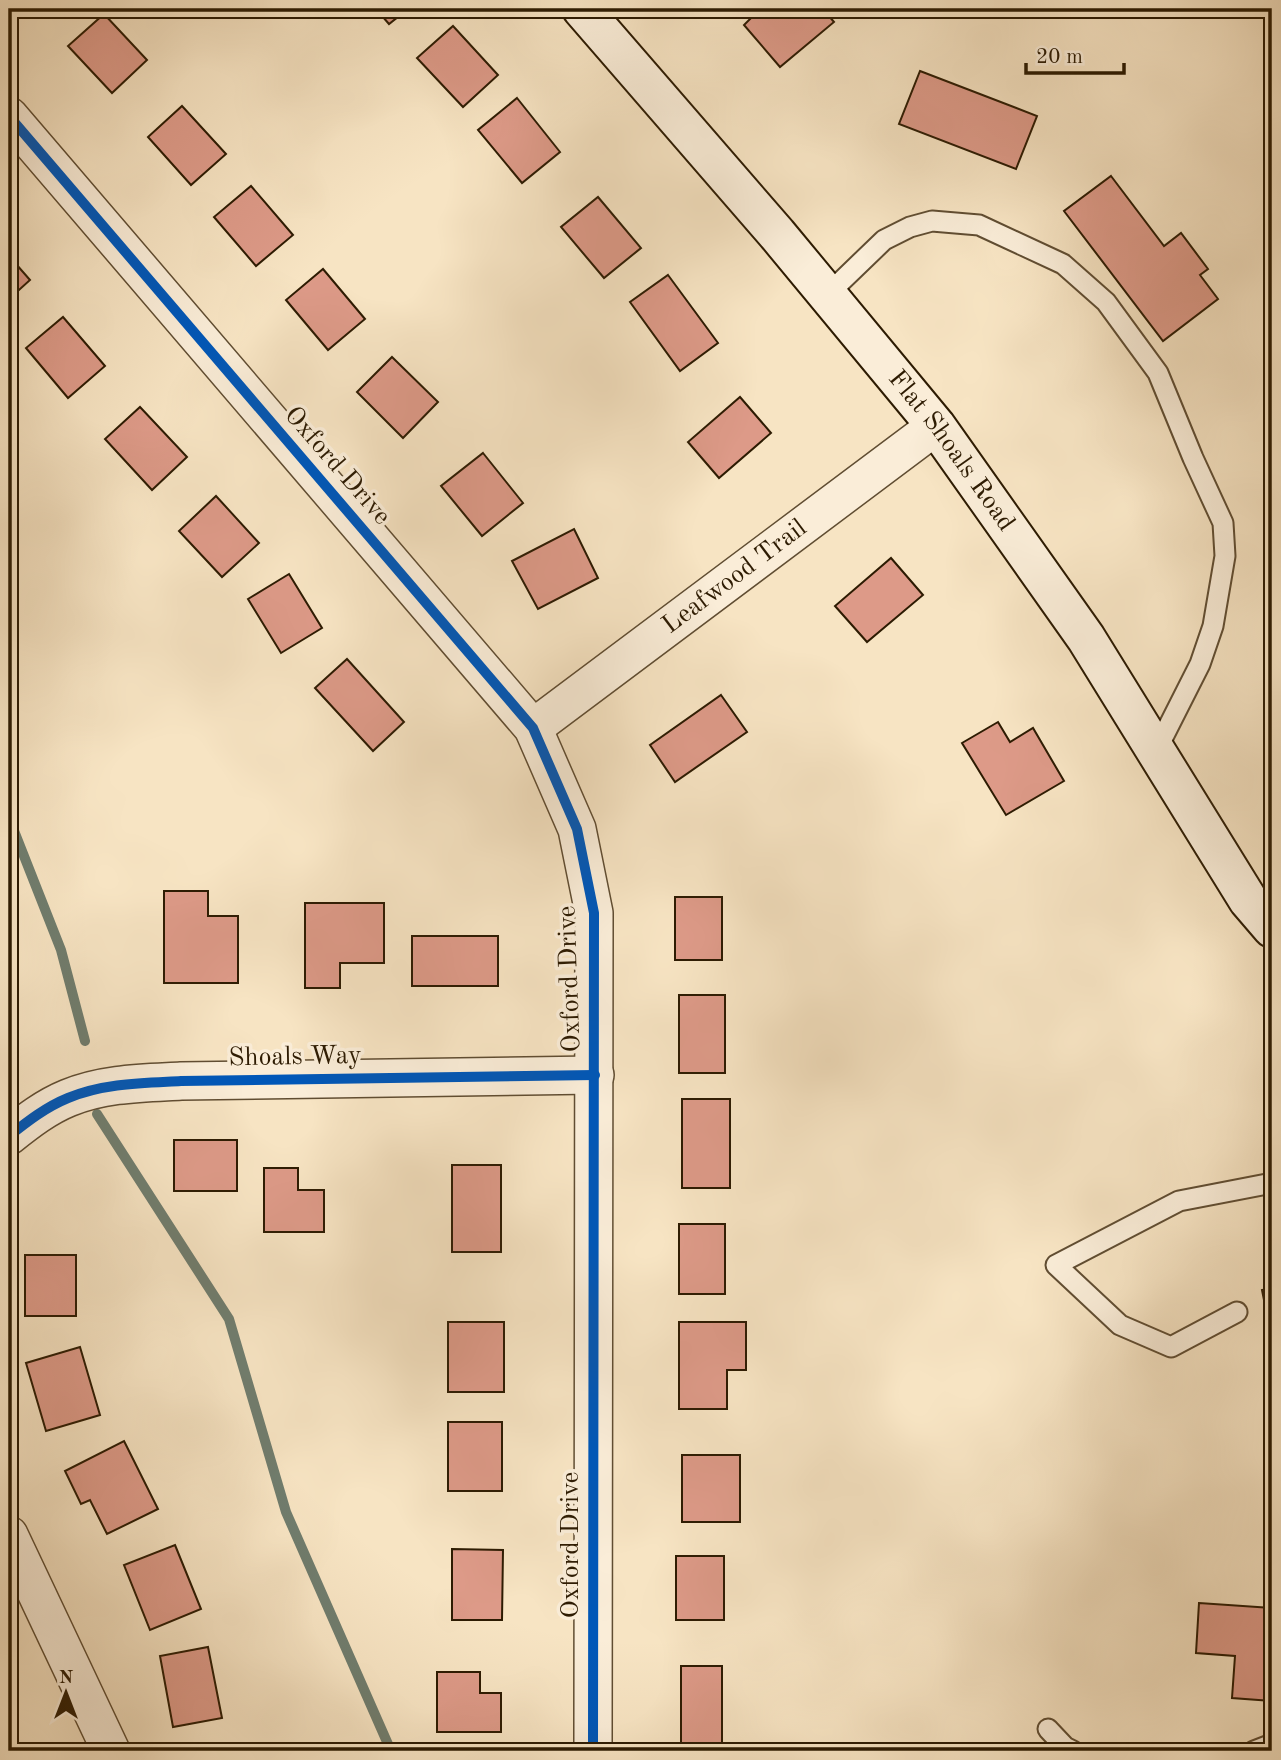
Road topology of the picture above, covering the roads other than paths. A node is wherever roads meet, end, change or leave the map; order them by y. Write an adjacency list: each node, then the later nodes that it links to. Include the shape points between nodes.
1 (582, 9): 3 (main road, Flat Shoals Road)
2 (9, 116): 5 (street, Oxford Drive)
3 (827, 295): 4 (main road, Flat Shoals Road); 6 (lane, via 884,240 910,227 932,221 979,225 1063,264 1106,302 1158,373 1223,523 1225,556 1213,625 1200,664)
4 (936, 426): 5 (street, Leafwood Trail); 6 (main road, Flat Shoals Road, via 1086,638)
5 (533, 728): 8 (street, Oxford Drive, via 578,829 594,913)
6 (1156, 751): 7 (main road, Flat Shoals Road, via 1248,900)
7 (1272, 928)
8 (595, 1075): 9 (street, Shoals Way, via 118,1085 70,1097); 16 (street, Oxford Drive)
9 (9, 1136)
10 (1272, 1183): 11 (lane, via 1179,1201 1056,1265 1119,1325 1171,1347)
11 (1237, 1312)
12 (9, 1535): 15 (street)
13 (1048, 1729): 17 (lane)
14 (1272, 1744): 18 (lane)
15 (111, 1751)
16 (593, 1751)
17 (1073, 1751)
18 (1254, 1751)

